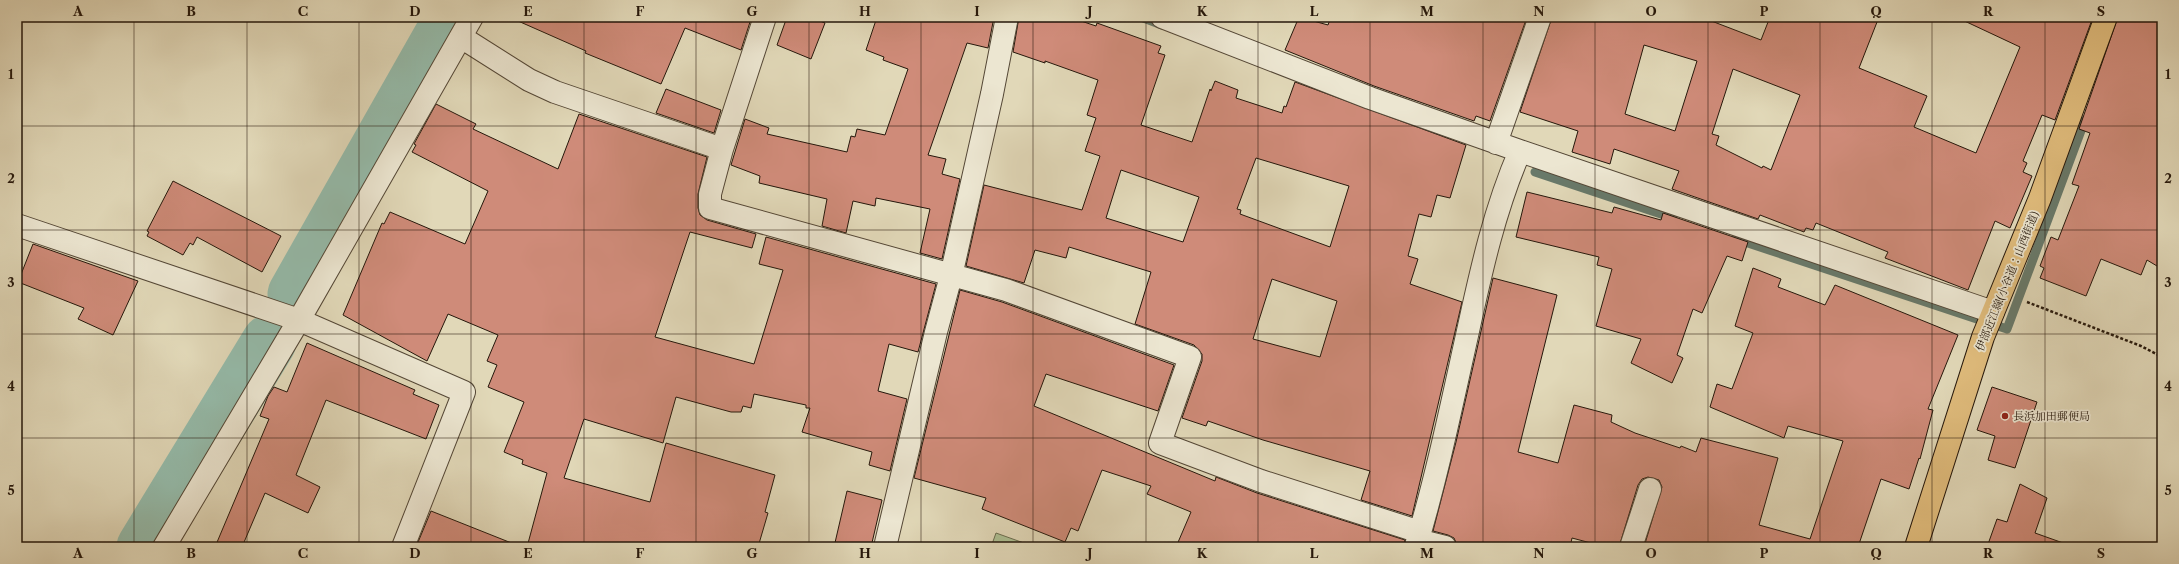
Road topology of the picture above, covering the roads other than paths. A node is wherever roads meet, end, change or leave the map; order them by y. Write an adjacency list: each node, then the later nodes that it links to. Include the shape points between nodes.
1 (472, 17): 7 (street)
2 (765, 17): 9 (street)
3 (1007, 17): 12 (street)
4 (1162, 17): 8 (street, via 1370,98)
5 (1540, 17): 8 (street)
6 (2106, 17): 13 (main road, 伊部近江線(小谷道：山西街道), via 2040,198)
7 (460, 37): 9 (street, via 529,80 555,92); 14 (street)
8 (1496, 142): 10 (street)
9 (722, 150): 12 (street, via 710,194 710,208)
10 (1520, 151): 13 (street); 16 (street, via 1508,178 1479,282)
11 (17, 225): 14 (street)
12 (951, 276): 16 (street, via 1006,290 1190,357 1160,443); 19 (street)
13 (1993, 312): 22 (main road, 伊部近江線(小谷道：山西街道))
14 (299, 320): 17 (street); 18 (street, via 464,392)
15 (1650, 489): 21 (street)
16 (1418, 540): 20 (street)
17 (164, 547)
18 (403, 547)
19 (885, 547)
20 (1445, 547)
21 (1631, 547)
22 (1916, 547)

